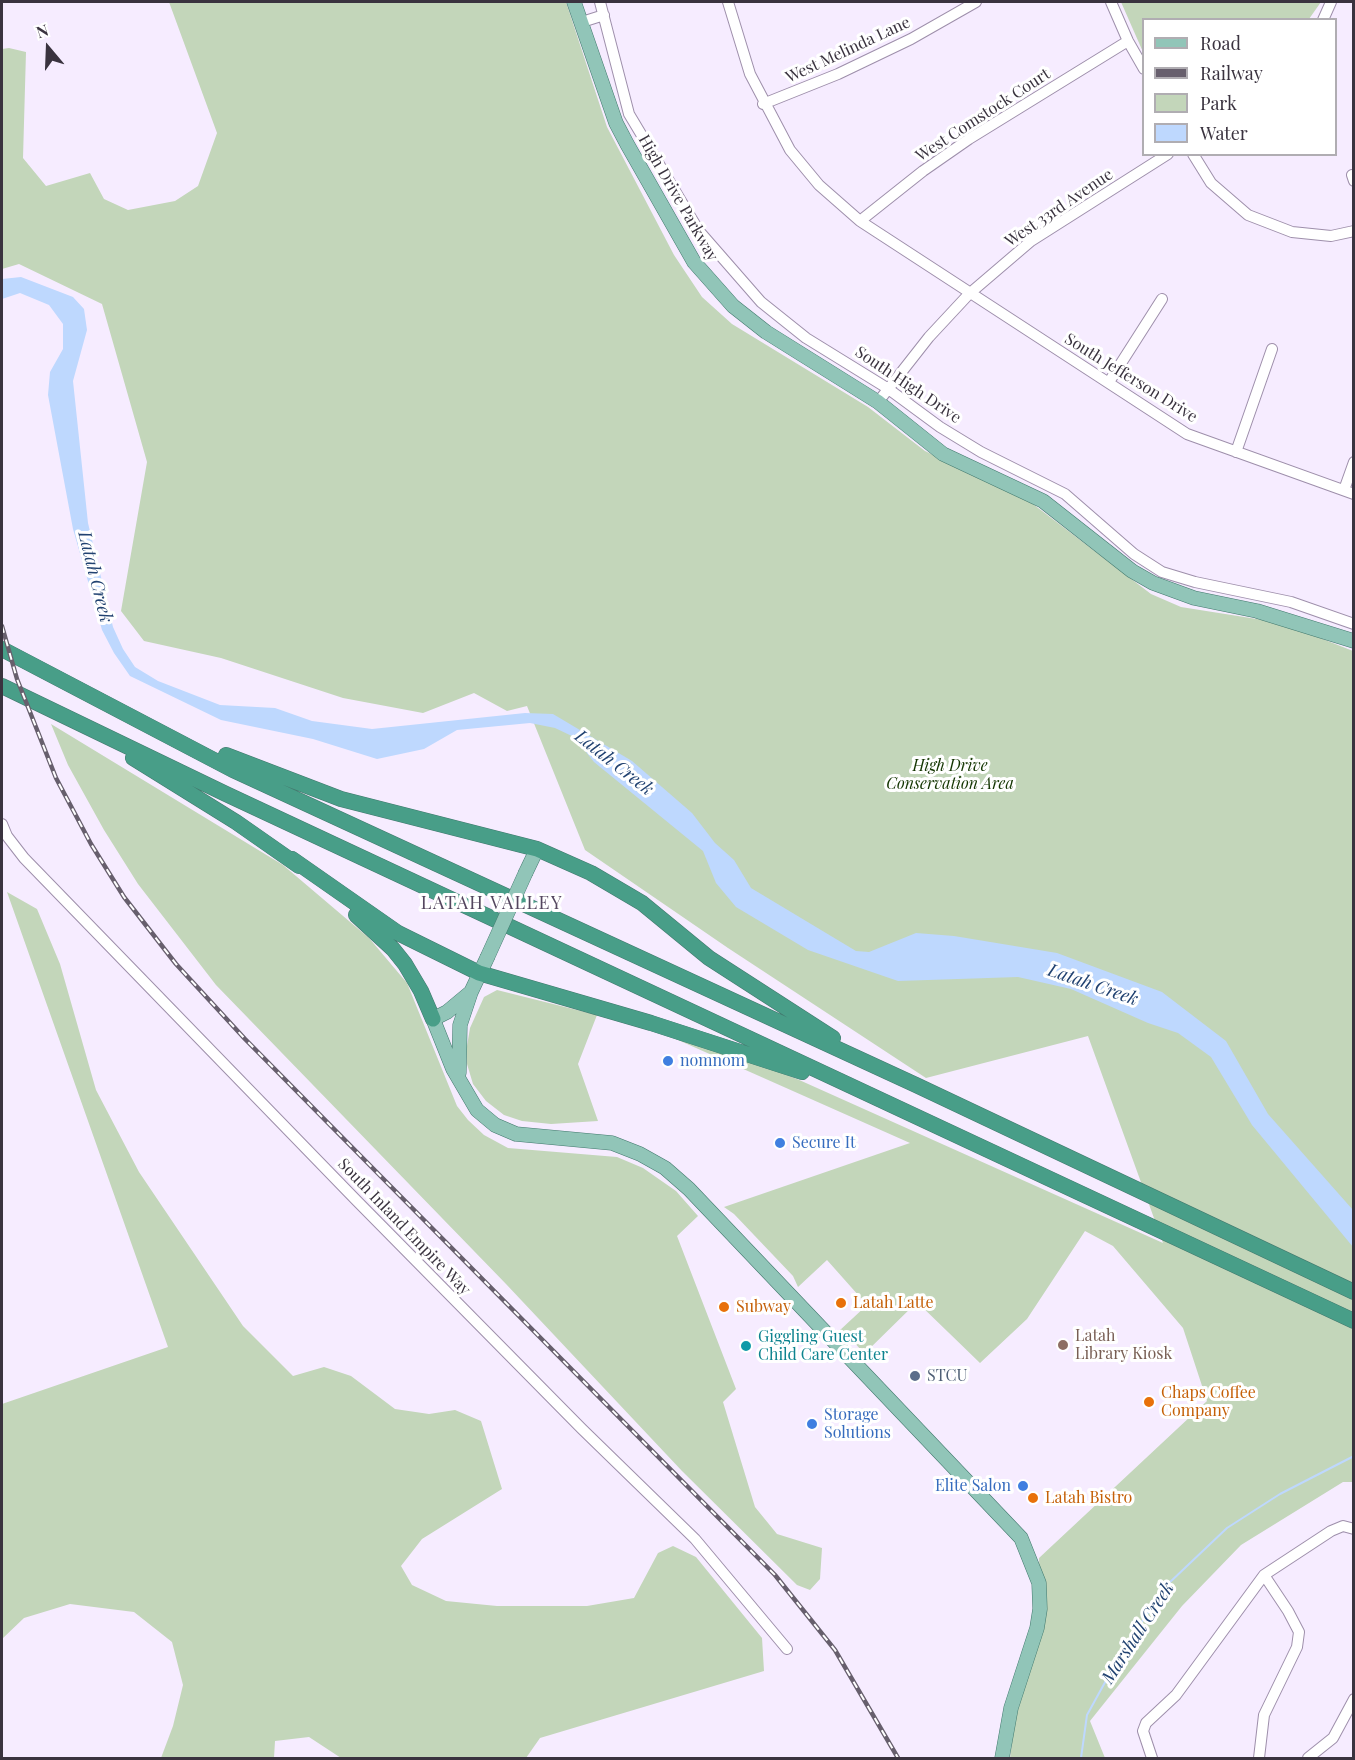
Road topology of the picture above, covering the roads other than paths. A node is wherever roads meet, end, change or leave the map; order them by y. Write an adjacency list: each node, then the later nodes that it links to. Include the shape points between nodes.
1 (574, 2): 9 (main road, High Drive Parkway)
2 (600, 2): 7 (street, South High Drive)
3 (728, 2): 12 (street, South Jefferson Drive)
4 (976, 2): 12 (street, West Melinda Lane, via 838,74)
5 (1112, 2): 10 (street)
6 (1331, 2): 8 (street)
7 (604, 15): 9 (street); 16 (street, South High Drive, via 629,114)
8 (1324, 18)
9 (582, 22): 18 (main road, High Drive Parkway, via 616,123)
10 (1128, 41): 11 (street); 15 (street, West Comstock Court, via 969,139)
11 (1142, 67)
12 (763, 104): 15 (street, South Jefferson Drive, via 790,150 819,184)
13 (1165, 156): 19 (street, West 33rd Avenue, via 1031,241)
14 (1193, 156): 17 (street, via 1211,183 1248,215 1292,232 1331,236)
15 (860, 221): 19 (street, South Jefferson Drive)
16 (699, 231): 18 (street); 23 (street, South High Drive, via 761,302 806,338)
17 (1353, 231)
18 (681, 241): 24 (main road, High Drive Parkway, via 710,283 733,306 766,332)
19 (969, 294): 22 (street, South Jefferson Drive); 23 (street, West 33rd Avenue)
20 (1162, 299): 22 (street)
21 (1272, 349): 25 (street)
22 (1109, 382): 25 (street, South Jefferson Drive, via 1187,434)
23 (887, 388): 24 (street, West 33rd Avenue); 28 (street, South High Drive, via 981,452 1065,495 1134,554 1162,572 1291,602)
24 (878, 402): 29 (main road, South High Drive, via 944,454 1043,501 1153,583)
25 (1236, 452): 27 (street, South Jefferson Drive)
26 (1353, 462): 27 (street)
27 (1349, 492)
28 (1353, 624)
29 (1353, 641)
30 (2, 649): 32 (highway)
31 (2, 686): 33 (highway)
32 (91, 697): 35 (highway, via 143,715 236,760 313,789 388,813); 40 (highway, via 233,770)
33 (74, 722): 36 (highway); 42 (highway)
34 (2, 824): 47 (street, South Inland Empire Way, via 24,858 486,1333 695,1539)
35 (537, 849): 37 (main road, bridge); 40 (highway, via 591,873 642,903 709,958)
36 (292, 859): 37 (highway, via 399,933); 39 (highway, via 393,949 415,978)
37 (479, 974): 38 (main road); 42 (highway, via 651,1023)
38 (471, 992): 39 (main road); 41 (main road, via 458,1037)
39 (433, 1019): 41 (main road)
40 (884, 1070): 43 (highway)
41 (460, 1082): 49 (main road, via 477,1110 506,1130 525,1136 612,1143 665,1168 1021,1538 1039,1583 1040,1609 1011,1708)
42 (868, 1094): 44 (highway)
43 (1353, 1292)
44 (1353, 1321)
45 (1353, 1528): 46 (street, via 1343,1526 1330,1531)
46 (1264, 1575): 50 (street, via 1176,1695 1146,1723 1143,1731); 51 (street, via 1299,1632 1297,1647 1264,1714)
47 (788, 1649)
48 (1353, 1699): 52 (street, via 1333,1738)
49 (1002, 1758)
50 (1152, 1758)
51 (1259, 1758)
52 (1308, 1758)

